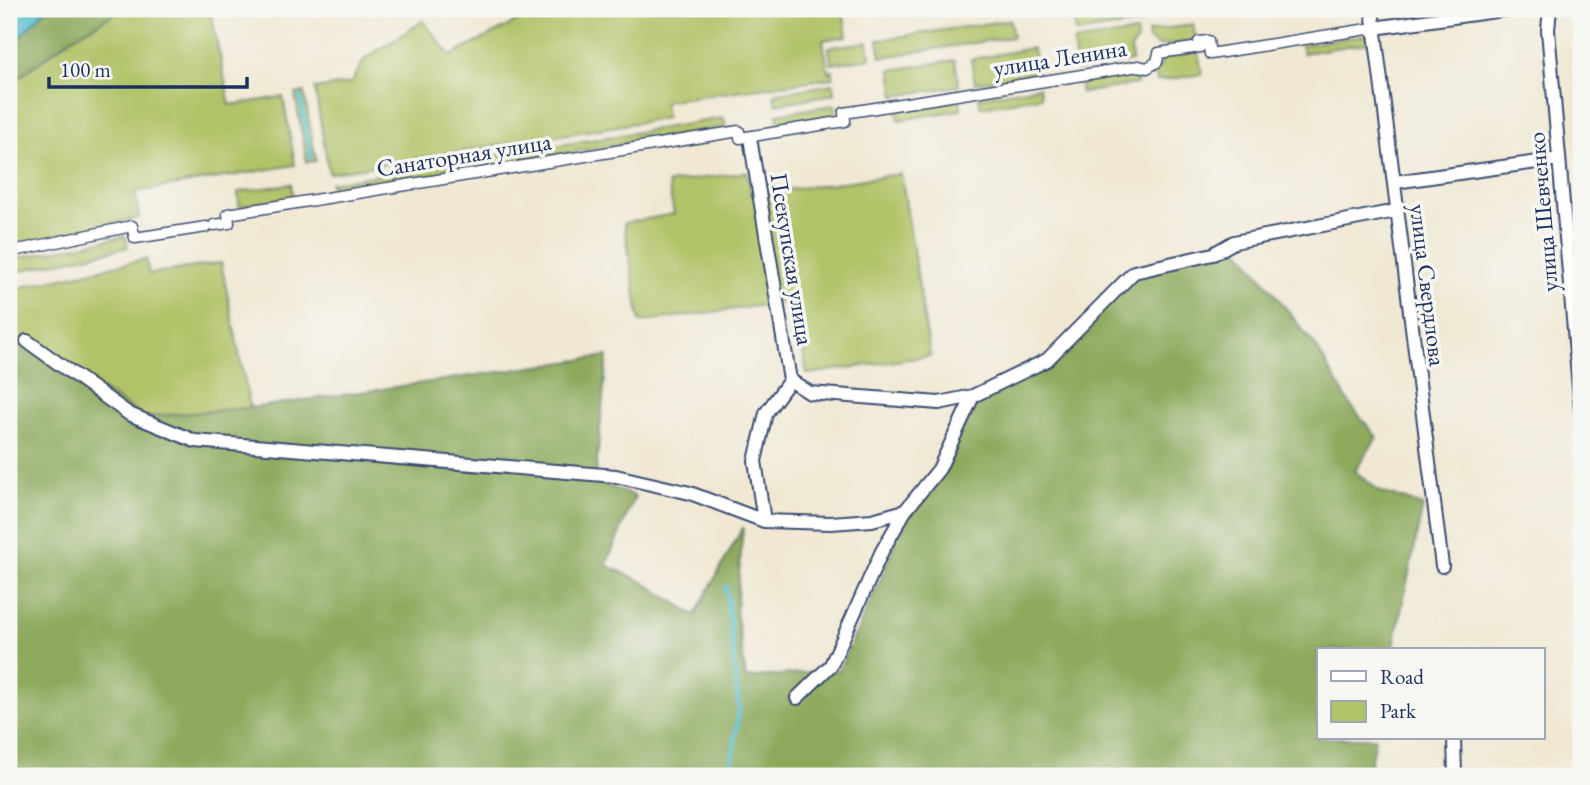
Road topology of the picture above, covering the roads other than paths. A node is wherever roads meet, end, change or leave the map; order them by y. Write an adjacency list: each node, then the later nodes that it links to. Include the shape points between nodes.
1 (1372, 9): 4 (street, улица Свердлова)
2 (1510, 9): 4 (street, улица Ленина)
3 (1550, 9): 7 (street, улица Шевченко)
4 (1374, 28): 5 (street, улица Ленина, via 1210,54 1208,41 1199,42 1200,47 1159,53 1150,68 1139,66 844,113 845,121 740,138 739,131); 8 (street, улица Свердлова)
5 (731, 132): 10 (street, Санаторная улица, via 228,214 229,223 135,238 132,226)
6 (751, 144): 12 (street, Псекупская улица)
7 (1559, 159): 8 (street); 14 (street, улица Шевченко)
8 (1395, 183): 9 (street, улица Свердлова)
9 (1396, 211): 13 (street, via 1234,242 1213,254 1134,272 1047,360); 17 (street, улица Свердлова)
10 (9, 253)
11 (27, 341): 16 (street, via 129,414 195,441 616,476 690,493)
12 (790, 380): 13 (street, via 810,393 939,403); 16 (street, via 765,413 755,461)
13 (973, 396): 15 (street, via 939,469)
14 (1581, 411)
15 (905, 511): 16 (street, via 872,520 831,523); 18 (street, via 831,665)
16 (764, 521)
17 (1443, 566)
18 (797, 698)
19 (1454, 740): 20 (street)
20 (1455, 776)

